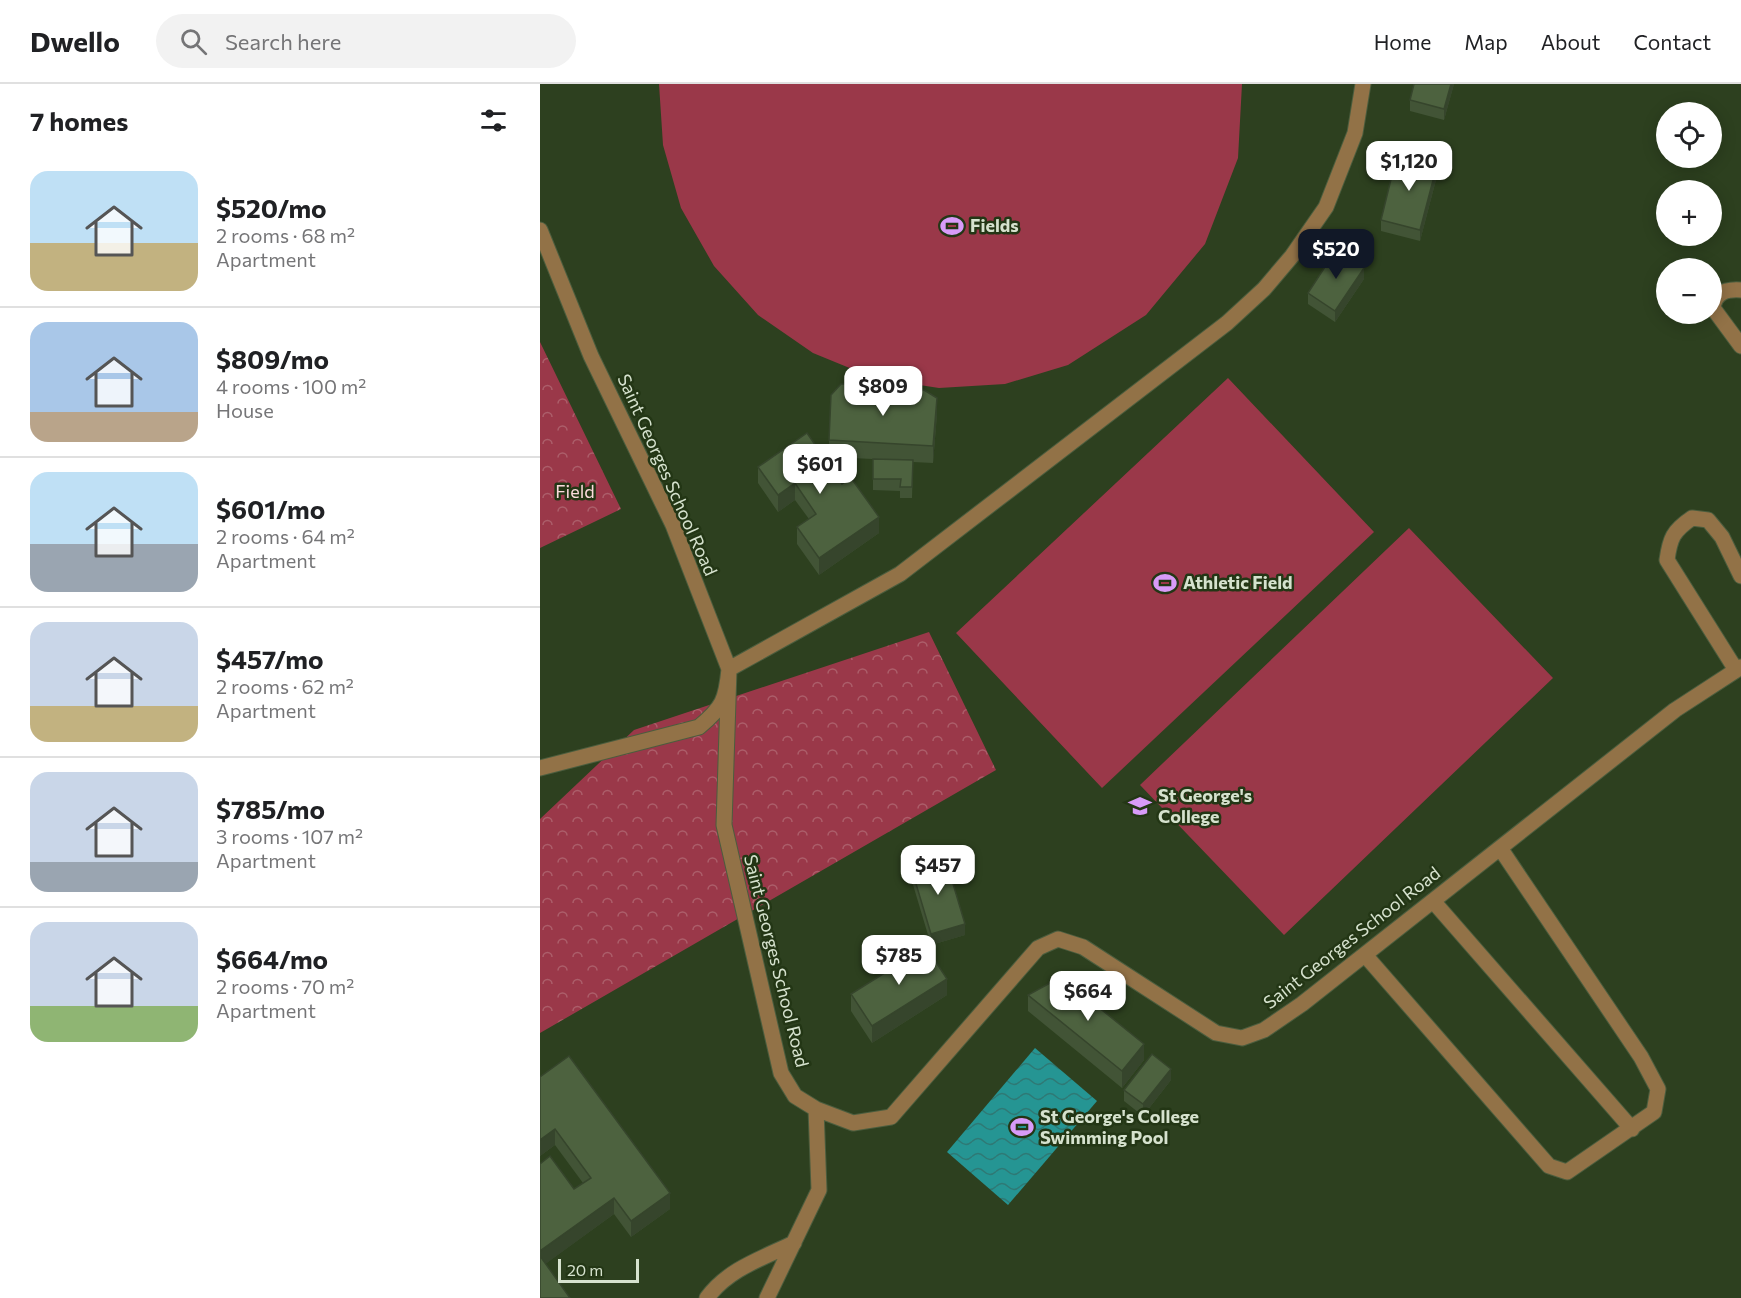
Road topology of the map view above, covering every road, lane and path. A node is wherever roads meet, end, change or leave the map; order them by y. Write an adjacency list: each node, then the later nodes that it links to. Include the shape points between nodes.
1 (1363, 84): 7 (lane, via 1355,132 1326,207 1264,289 1235,316 900,574)
2 (540, 230): 7 (lane, Saint Georges School Road, via 591,356 673,525)
3 (1741, 291): 4 (lane, via 1721,292 1713,308)
4 (1741, 346)
5 (1741, 576): 6 (lane, via 1722,537 1708,520 1692,518 1678,528 1669,542 1667,560)
6 (1739, 668): 9 (lane, Saint Georges School Road, via 1675,710)
7 (729, 669): 8 (lane, via 726,696 699,727); 12 (lane, Saint Georges School Road, via 724,825 732,867 781,1073 795,1096)
8 (540, 768)
9 (1500, 848): 10 (lane, Saint Georges School Road); 13 (lane, via 1641,1057 1658,1089 1654,1112)
10 (1433, 901): 11 (lane, Saint Georges School Road); 13 (lane)
11 (1365, 955): 12 (lane, Saint Georges School Road, via 1264,1030 1242,1038 1216,1033 1083,947 1058,939 1038,948 891,1117 853,1123); 13 (lane, via 1549,1166 1567,1172)
12 (816, 1109): 14 (lane, via 819,1190)
13 (1632, 1129)
14 (794, 1243): 15 (lane, via 731,1273); 16 (lane)
15 (707, 1298)
16 (767, 1298)

